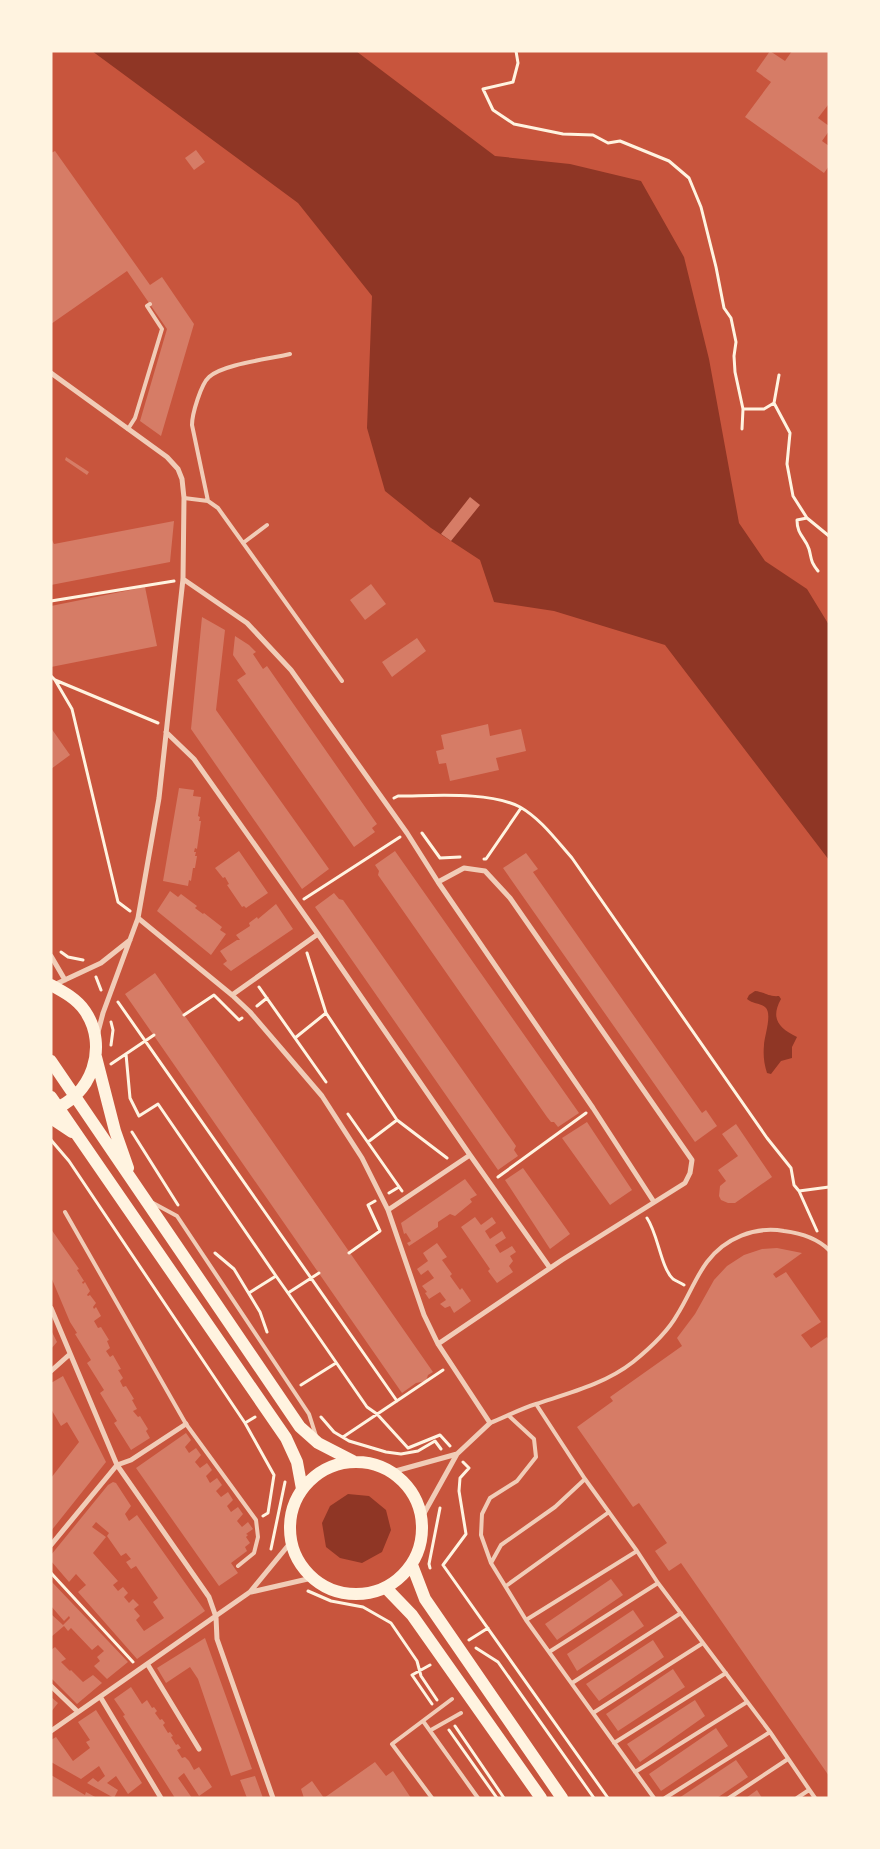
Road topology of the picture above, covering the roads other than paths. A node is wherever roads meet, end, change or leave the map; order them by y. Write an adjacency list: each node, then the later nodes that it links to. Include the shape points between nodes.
1 (150, 304): 4 (lane, via 146,306 162,329 135,418)
2 (290, 354): 6 (lane, via 218,370 206,379 192,416 192,425)
3 (51, 374): 4 (street)
4 (128, 429): 5 (street, via 178,469)
5 (184, 498): 6 (lane); 9 (street)
6 (208, 501): 8 (lane, via 218,508)
7 (267, 526): 8 (lane)
8 (242, 543): 10 (lane)
9 (183, 579): 11 (street); 12 (street, via 247,623 291,670)
10 (342, 681)
11 (167, 730): 13 (street); 14 (street, via 194,758)
12 (438, 882): 28 (street); 28 (street, via 464,868 485,871 510,898 692,1160 686,1183)
13 (138, 918): 15 (street); 19 (street)
14 (318, 934): 19 (street); 25 (street)
15 (130, 940): 17 (street, via 101,963); 20 (street)
16 (52, 957): 17 (street)
17 (65, 980): 18 (street)
18 (52, 985): 20 (highway, via 84,1010)
19 (232, 995): 29 (street, via 322,1096 362,1158)
20 (96, 1040): 21 (highway)
21 (95, 1054): 23 (highway, via 87,1082); 26 (highway, via 115,1131)
22 (51, 1061): 23 (highway)
23 (75, 1097): 24 (highway); 26 (highway)
24 (53, 1108): 47 (highway, via 78,1136 286,1438 297,1462)
25 (470, 1155): 29 (street); 32 (street)
26 (134, 1184): 27 (highway)
27 (143, 1197): 41 (highway, via 300,1427); 41 (lane, via 177,1216 309,1414)
28 (654, 1202): 32 (street)
29 (388, 1210): 34 (street, via 424,1315)
30 (65, 1212): 40 (lane)
31 (829, 1250): 37 (lane, via 822,1243 802,1235 772,1229 735,1237 708,1261 677,1316 633,1362 574,1393)
32 (550, 1268): 34 (street)
33 (51, 1308): 35 (street)
34 (438, 1344): 39 (street)
35 (70, 1354): 36 (street); 44 (street)
36 (51, 1371)
37 (536, 1404): 38 (lane); 46 (lane)
38 (508, 1416): 39 (lane); 53 (lane, via 534,1439 536,1456 517,1481 490,1498 482,1514 481,1535)
39 (490, 1423): 42 (street)
40 (186, 1424): 44 (street, via 131,1460); 54 (lane, via 256,1520 258,1537 254,1553)
41 (318, 1443): 43 (highway)
42 (457, 1454): 45 (street); 49 (street)
43 (354, 1461): 45 (highway, via 376,1464); 47 (highway, via 322,1470)
44 (117, 1465): 51 (street); 62 (street, via 209,1597)
45 (392, 1472): 49 (highway, via 412,1493)
46 (585, 1479): 48 (lane); 53 (lane, via 555,1507 501,1545)
47 (302, 1489): 50 (highway, via 294,1502)
48 (609, 1512): 52 (lane); 58 (lane)
49 (422, 1517): 55 (highway, via 422,1540)
50 (291, 1542): 56 (highway); 60 (street)
51 (51, 1545)
52 (637, 1550): 57 (lane); 63 (lane)
53 (491, 1563): 58 (lane)
54 (238, 1566)
55 (412, 1566): 59 (highway); 90 (highway, via 425,1599)
56 (312, 1578): 59 (highway, via 333,1591 361,1595); 60 (street)
57 (658, 1583): 61 (lane); 65 (lane)
58 (506, 1586): 63 (lane)
59 (386, 1588): 89 (highway, via 418,1622)
60 (250, 1592): 62 (street)
61 (681, 1613): 64 (lane); 68 (lane)
62 (216, 1617): 66 (street); 86 (street, via 216,1639)
63 (526, 1620): 65 (lane)
64 (703, 1643): 67 (lane); 75 (lane)
65 (549, 1652): 68 (lane)
66 (148, 1665): 70 (street); 81 (street)
67 (726, 1673): 72 (lane); 80 (lane)
68 (572, 1683): 75 (lane)
69 (51, 1686): 73 (street)
70 (101, 1698): 73 (street); 85 (street)
71 (452, 1699): 76 (lane)
72 (747, 1702): 79 (lane); 83 (lane)
73 (78, 1712): 78 (street)
74 (461, 1713): 77 (lane)
75 (593, 1713): 80 (lane)
76 (423, 1721): 77 (lane); 87 (lane, via 392,1744)
77 (431, 1730): 88 (lane)
78 (51, 1731)
79 (770, 1732): 82 (lane); 92 (lane)
80 (614, 1743): 83 (lane)
81 (199, 1749)
82 (788, 1759): 84 (lane); 93 (lane)
83 (635, 1772): 91 (lane)
84 (809, 1790): 94 (lane); 95 (lane)
85 (161, 1798)
86 (273, 1798)
87 (432, 1798)
88 (478, 1798)
89 (541, 1798)
90 (562, 1798)
91 (654, 1798)
92 (665, 1798)
93 (729, 1798)
94 (797, 1798)
95 (815, 1798)

